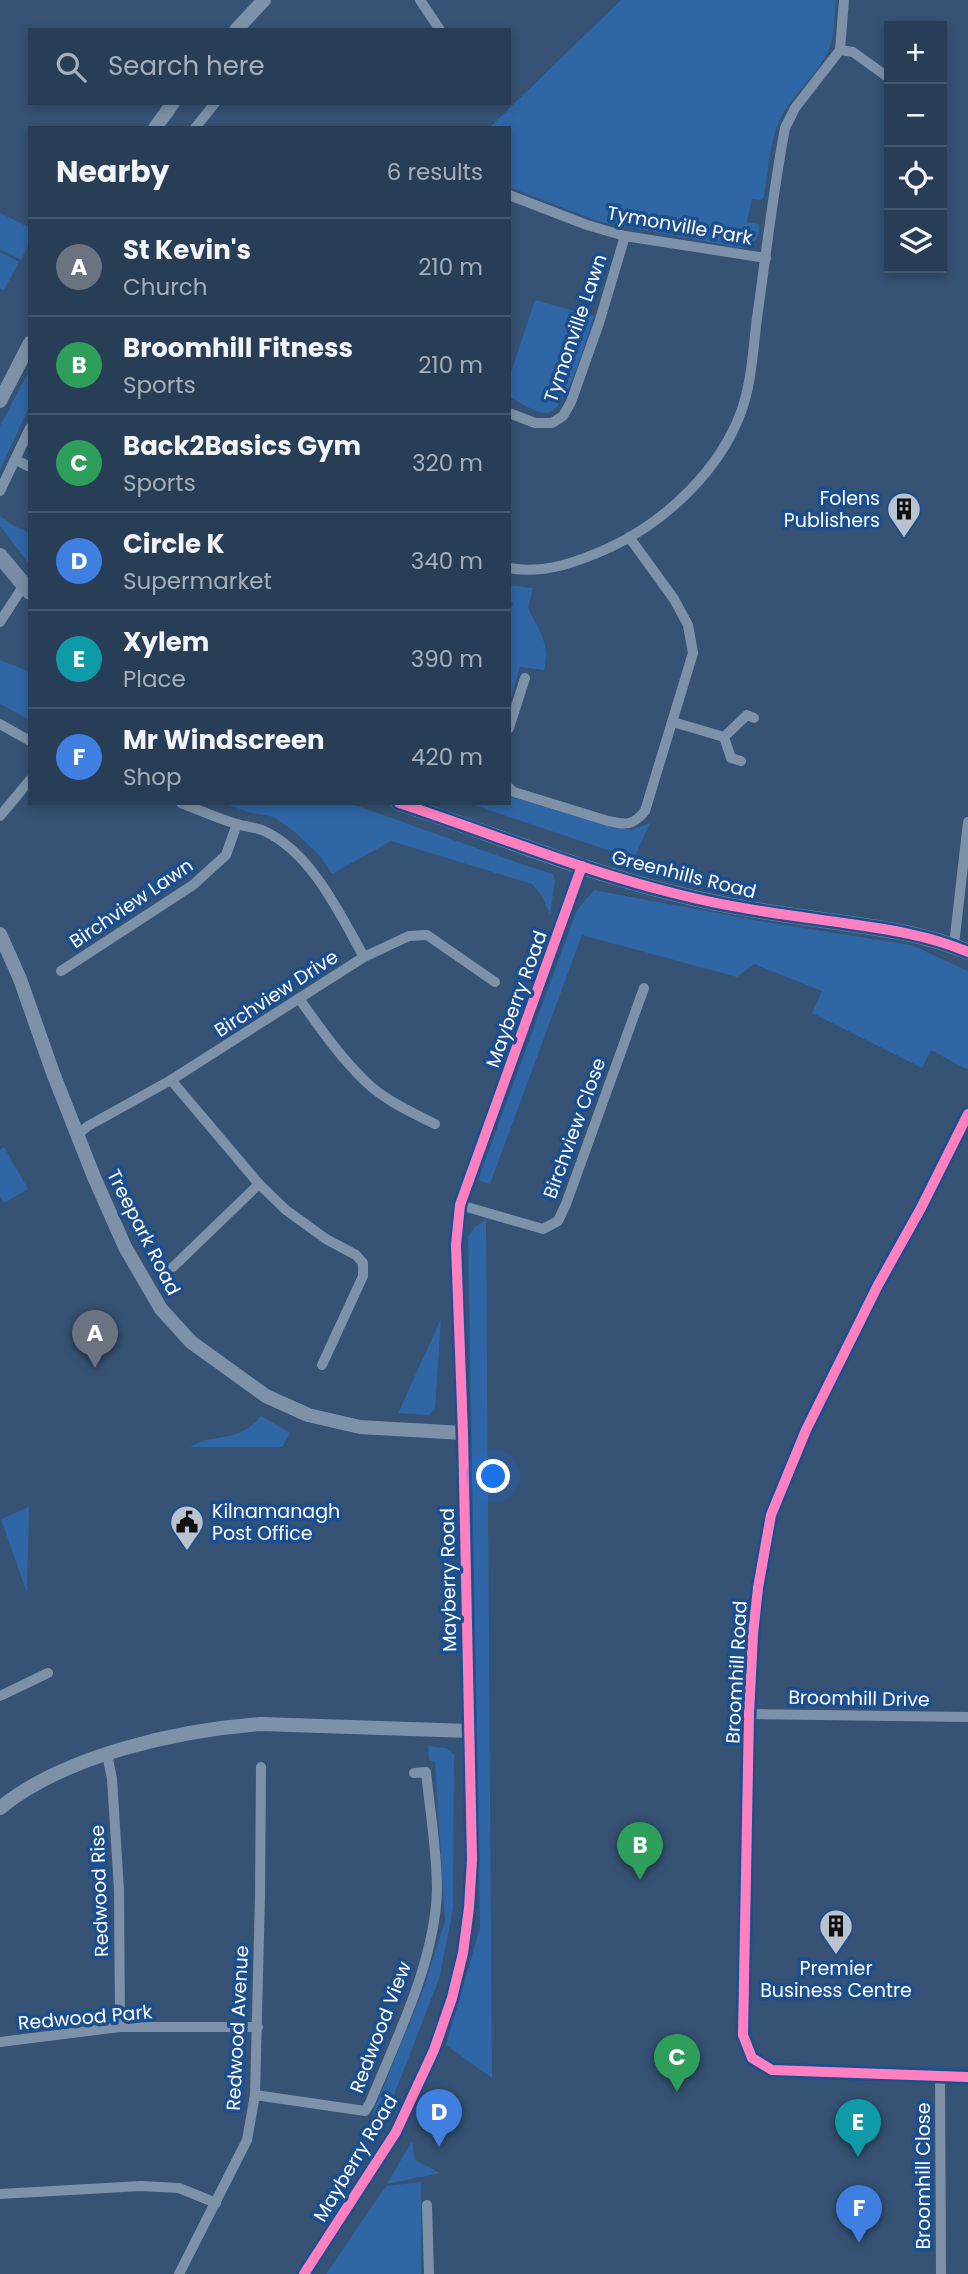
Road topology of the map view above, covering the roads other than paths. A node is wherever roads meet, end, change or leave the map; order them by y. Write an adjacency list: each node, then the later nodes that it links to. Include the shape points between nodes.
1 (264, 0): 4 (street)
2 (420, 0): 5 (street)
3 (844, 0): 6 (street)
4 (238, 28)
5 (439, 28)
6 (841, 50): 7 (street, via 853,52); 14 (street, via 795,108 785,128)
7 (884, 74)
8 (172, 105): 10 (street)
9 (213, 105): 11 (street)
10 (156, 126)
11 (197, 126)
12 (511, 196): 13 (street, Tymonville Park)
13 (625, 236): 14 (street, Tymonville Park); 17 (street, Tymonville Lawn, via 564,416 552,423 535,423)
14 (766, 258): 22 (street, via 747,393 730,435 713,464 688,491)
15 (28, 347): 16 (street)
16 (0, 401)
17 (511, 414)
18 (28, 433): 19 (street)
19 (16, 460): 20 (street); 21 (street)
20 (28, 466)
21 (0, 491)
22 (629, 537): 24 (street, via 577,563 525,571); 30 (street, via 688,625 694,653)
23 (0, 556): 25 (main road)
24 (511, 568)
25 (27, 588): 26 (street)
26 (0, 622)
27 (526, 678): 29 (street)
28 (754, 718): 32 (street, via 747,715)
29 (511, 722)
30 (673, 722): 32 (street); 36 (street, via 645,811 636,821 608,821)
31 (0, 724): 33 (street)
32 (724, 737): 34 (street, via 731,758)
33 (28, 740)
34 (741, 761)
35 (28, 782): 39 (street)
36 (511, 790)
37 (186, 805): 41 (street)
38 (405, 805): 42 (main road, Greenhills Road)
39 (0, 816)
40 (968, 822): 44 (street)
41 (237, 824): 45 (street, via 281,841 309,867); 46 (street, Birchview Lawn, via 226,855 193,885)
42 (582, 866): 44 (main road, Greenhills Road, via 677,895 890,930); 55 (street, Mayberry Road)
43 (0, 934): 53 (street, Treepark Road)
44 (961, 948)
45 (364, 957): 47 (street, Birchview Drive, via 409,936 427,935); 49 (street, Birchview Drive)
46 (61, 971)
47 (495, 982)
48 (644, 988): 55 (street, Birchview Close, via 558,1221 543,1229)
49 (300, 1000): 50 (street, Birchview Drive); 52 (street, via 366,1082)
50 (171, 1080): 53 (street, Birchview Drive); 54 (street)
51 (968, 1114): 61 (street, Broomhill Road, via 806,1430 771,1515 755,1610)
52 (435, 1124)
53 (77, 1135): 58 (street, Treepark Road, via 125,1247 161,1309 191,1342 266,1396 308,1415 360,1427)
54 (259, 1184): 56 (street); 57 (street, via 286,1210 363,1263 363,1276)
55 (460, 1205): 58 (street, Mayberry Road, via 456,1245)
56 (173, 1268)
57 (322, 1365)
58 (463, 1433): 63 (street, Mayberry Road)
59 (48, 1673): 60 (street)
60 (0, 1696)
61 (749, 1714): 62 (street, Broomhill Drive); 71 (street, Broomhill Road, via 743,2035 752,2058 772,2070)
62 (968, 1717)
63 (470, 1731): 64 (street, via 261,1724); 78 (street, Mayberry Road, via 469,1909 452,1998 396,2132)
64 (107, 1754): 67 (street, via 55,1774); 68 (street, Redwood Rise, via 119,1890)
65 (261, 1767): 69 (street, Redwood Avenue)
66 (414, 1773): 73 (street, Redwood View, via 426,1772 437,1892 417,1986 370,2103 365,2111)
67 (0, 1808)
68 (120, 2027): 69 (street, Redwood Park); 70 (street, Redwood Park)
69 (258, 2027): 73 (street, Redwood Avenue)
70 (0, 2042)
71 (940, 2077): 72 (street, Broomhill Road); 80 (street, Broomhill Close)
72 (968, 2077)
73 (255, 2095): 75 (street, Redwood Avenue, via 247,2140)
74 (0, 2194): 75 (street, via 141,2186 179,2188)
75 (216, 2203): 77 (street, Redwood Avenue)
76 (427, 2205): 79 (street)
77 (179, 2274)
78 (304, 2274)
79 (429, 2274)
80 (940, 2274)

